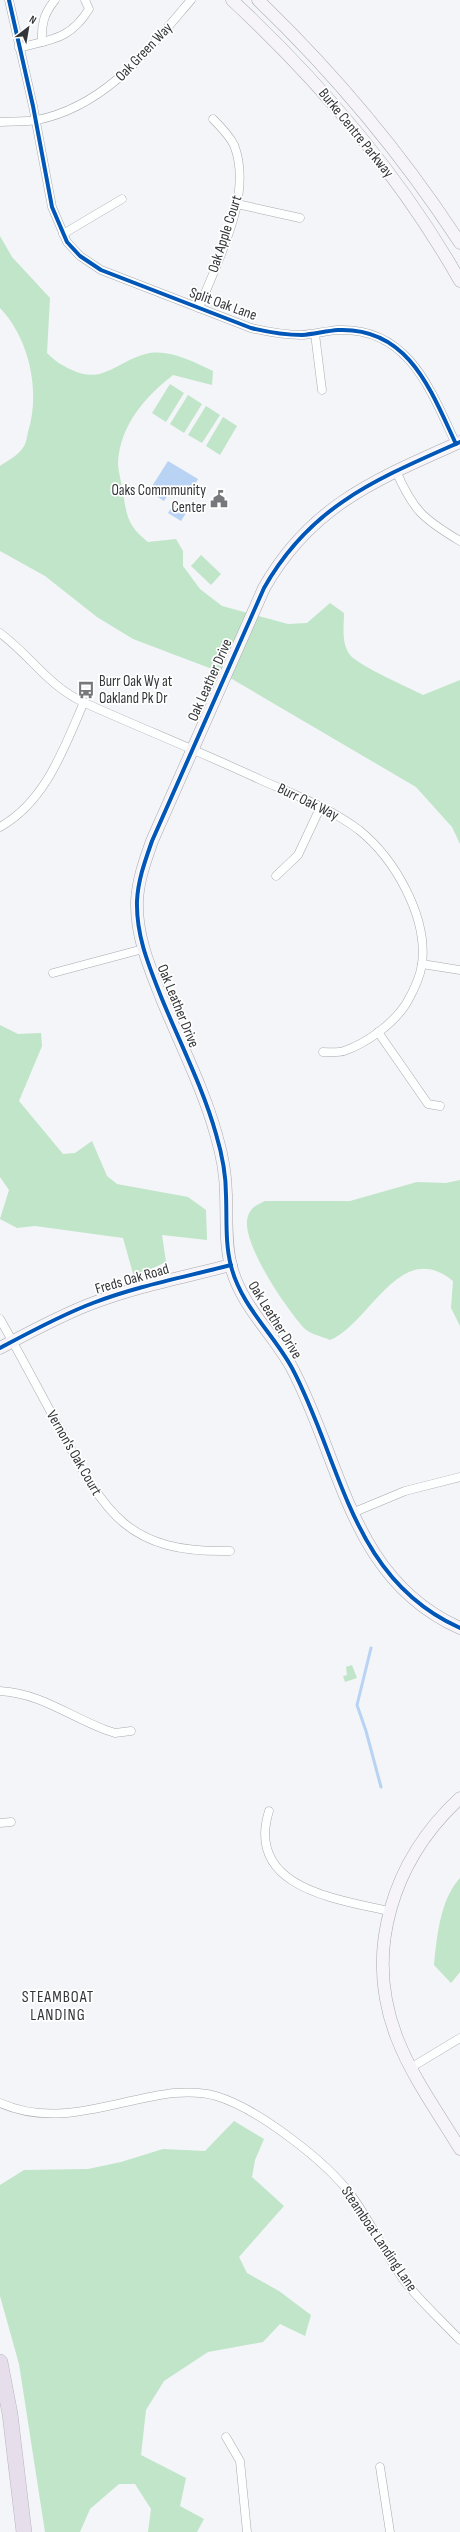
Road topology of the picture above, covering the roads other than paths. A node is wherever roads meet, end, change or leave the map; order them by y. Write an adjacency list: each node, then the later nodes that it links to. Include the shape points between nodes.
1 (9, 0): 8 (street, Split Oak Lane)
2 (55, 0): 7 (street, via 44,17 41,28)
3 (85, 0): 7 (street, via 89,9 74,29 65,36)
4 (191, 0): 11 (street, Oak Green Way, via 115,83 74,108)
5 (232, 0): 9 (street, Burke Centre Parkway, via 265,30)
6 (258, 0): 13 (street, Burke Centre Parkway, via 334,77)
7 (42, 42): 8 (street)
8 (19, 48): 11 (street, Split Oak Lane)
9 (333, 103): 13 (street, via 351,112 397,171 403,176); 19 (street, Burke Centre Parkway, via 419,212)
10 (213, 119): 15 (street, Oak Apple Court, via 228,135 236,153 240,180)
11 (36, 120): 12 (street, Oak Green Way); 17 (street, Split Oak Lane, via 52,207)
12 (0, 122)
13 (411, 172): 18 (street, Burke Centre Parkway)
14 (122, 199): 17 (street)
15 (237, 204): 16 (street); 20 (street, Oak Apple Court)
16 (300, 218)
17 (62, 234): 20 (street, Split Oak Lane, via 80,256 101,270)
18 (460, 243)
19 (460, 281)
20 (199, 308): 21 (street, Split Oak Lane, via 251,328 272,332)
21 (315, 334): 22 (street); 23 (street, Split Oak Lane, via 338,330 360,333 382,339 402,352 427,382)
22 (322, 390)
23 (458, 443): 24 (street, Oak Leather Drive)
24 (396, 471): 25 (street, via 415,509); 28 (street, Oak Leather Drive, via 342,500 308,530 281,561 264,588)
25 (460, 541)
26 (0, 634): 27 (street, Burr Oak Way, via 13,643 46,678)
27 (84, 702): 28 (street, Burr Oak Way); 30 (street, via 48,780 32,801)
28 (192, 749): 29 (street, Burr Oak Way); 32 (street, Oak Leather Drive, via 142,869 137,902)
29 (321, 806): 31 (street, via 298,855); 33 (street, Burr Oak Way, via 360,831 394,870 418,920)
30 (0, 827)
31 (276, 876)
32 (143, 949): 35 (street); 39 (street, Oak Leather Drive, via 216,1133 226,1193)
33 (422, 964): 34 (street); 36 (street, Burr Oak Way, via 404,1007)
34 (460, 970)
35 (53, 973)
36 (378, 1032): 37 (street, Burr Oak Way, via 342,1052); 38 (street, via 428,1104)
37 (323, 1052)
38 (440, 1106)
39 (231, 1265): 41 (street, Freds Oak Road, via 94,1302 55,1318); 44 (street, Oak Leather Drive, via 248,1306 278,1346 300,1384)
40 (0, 1319): 41 (street, Vernon's Oak Court)
41 (12, 1341): 42 (street, Freds Oak Road); 45 (street, Vernon's Oak Court, via 88,1481 111,1512 138,1533 161,1544 186,1550)
42 (0, 1348)
43 (460, 1478): 44 (street, via 405,1491)
44 (352, 1513): 46 (street, Oak Leather Drive, via 370,1549 388,1574 427,1610)
45 (230, 1551)
46 (460, 1628)
47 (0, 1691): 48 (street, via 28,1695 50,1702 115,1733)
48 (131, 1731)
49 (460, 1798): 53 (street, via 440,1817 423,1839 403,1873)
50 (270, 1811): 53 (street, via 265,1830 269,1850 286,1877 318,1895)
51 (11, 1822): 52 (street)
52 (0, 1823)
53 (388, 1912): 55 (street, via 383,1959 387,2005 397,2039)
54 (460, 2038): 55 (street)
55 (412, 2067): 57 (street)
56 (0, 2103): 58 (street, Steamboat Landing Lane, via 33,2113 59,2115 175,2093 196,2093 227,2100 292,2140 327,2168 352,2196 392,2264 407,2284)
57 (460, 2150)
58 (460, 2340)
59 (0, 2362): 62 (highway, via 10,2414)
60 (226, 2437): 63 (street, via 240,2461)
61 (380, 2467): 64 (street)
62 (24, 2532)
63 (248, 2532)
64 (390, 2532)

